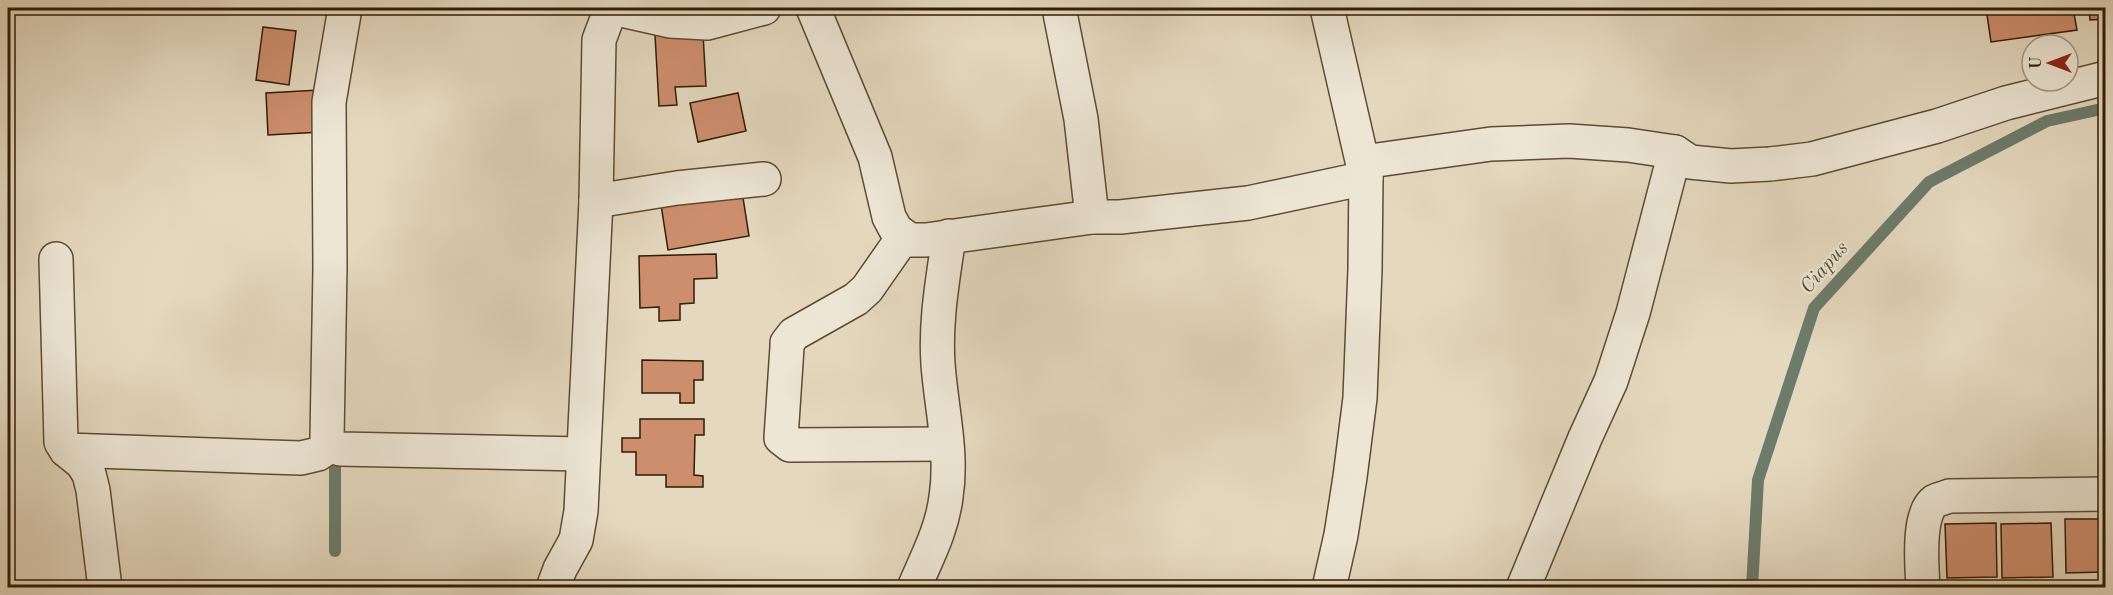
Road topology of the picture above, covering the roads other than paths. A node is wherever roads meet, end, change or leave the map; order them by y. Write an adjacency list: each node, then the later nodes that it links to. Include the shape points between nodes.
1 (345, 8): 17 (street, via 329,102)
2 (612, 8): 3 (street, via 670,21 707,23); 11 (street, via 599,40)
3 (764, 8)
4 (813, 8): 13 (street, via 875,157 890,217)
5 (1059, 8): 12 (street, via 1081,119)
6 (1327, 8): 9 (street)
7 (2106, 78): 8 (street, via 1812,159 1731,166 1690,162)
8 (1675, 152): 9 (street, via 1616,144 1530,141 1491,144); 25 (street, via 1611,381)
9 (1364, 170): 12 (street, via 1311,191 1237,204); 24 (street, via 1360,398 1349,489)
10 (765, 179): 11 (street)
11 (596, 201): 19 (street)
12 (1092, 217): 14 (street)
13 (903, 236): 14 (street, via 910,240); 16 (street, via 856,299 790,338 781,438 790,445)
14 (949, 236): 16 (street, via 937,322)
15 (56, 259): 18 (street, via 59,417 61,442)
16 (946, 444): 23 (street, via 947,495 943,516)
17 (330, 446): 18 (street, via 301,458); 19 (street)
18 (66, 450): 21 (street, via 89,474)
19 (583, 454): 22 (street, via 582,504 576,540)
20 (2106, 494): 26 (street, via 1949,496 1935,501 1929,508 1922,537)
21 (105, 588)
22 (554, 588)
23 (914, 588)
24 (1329, 588)
25 (1524, 588)
26 (1923, 588)

